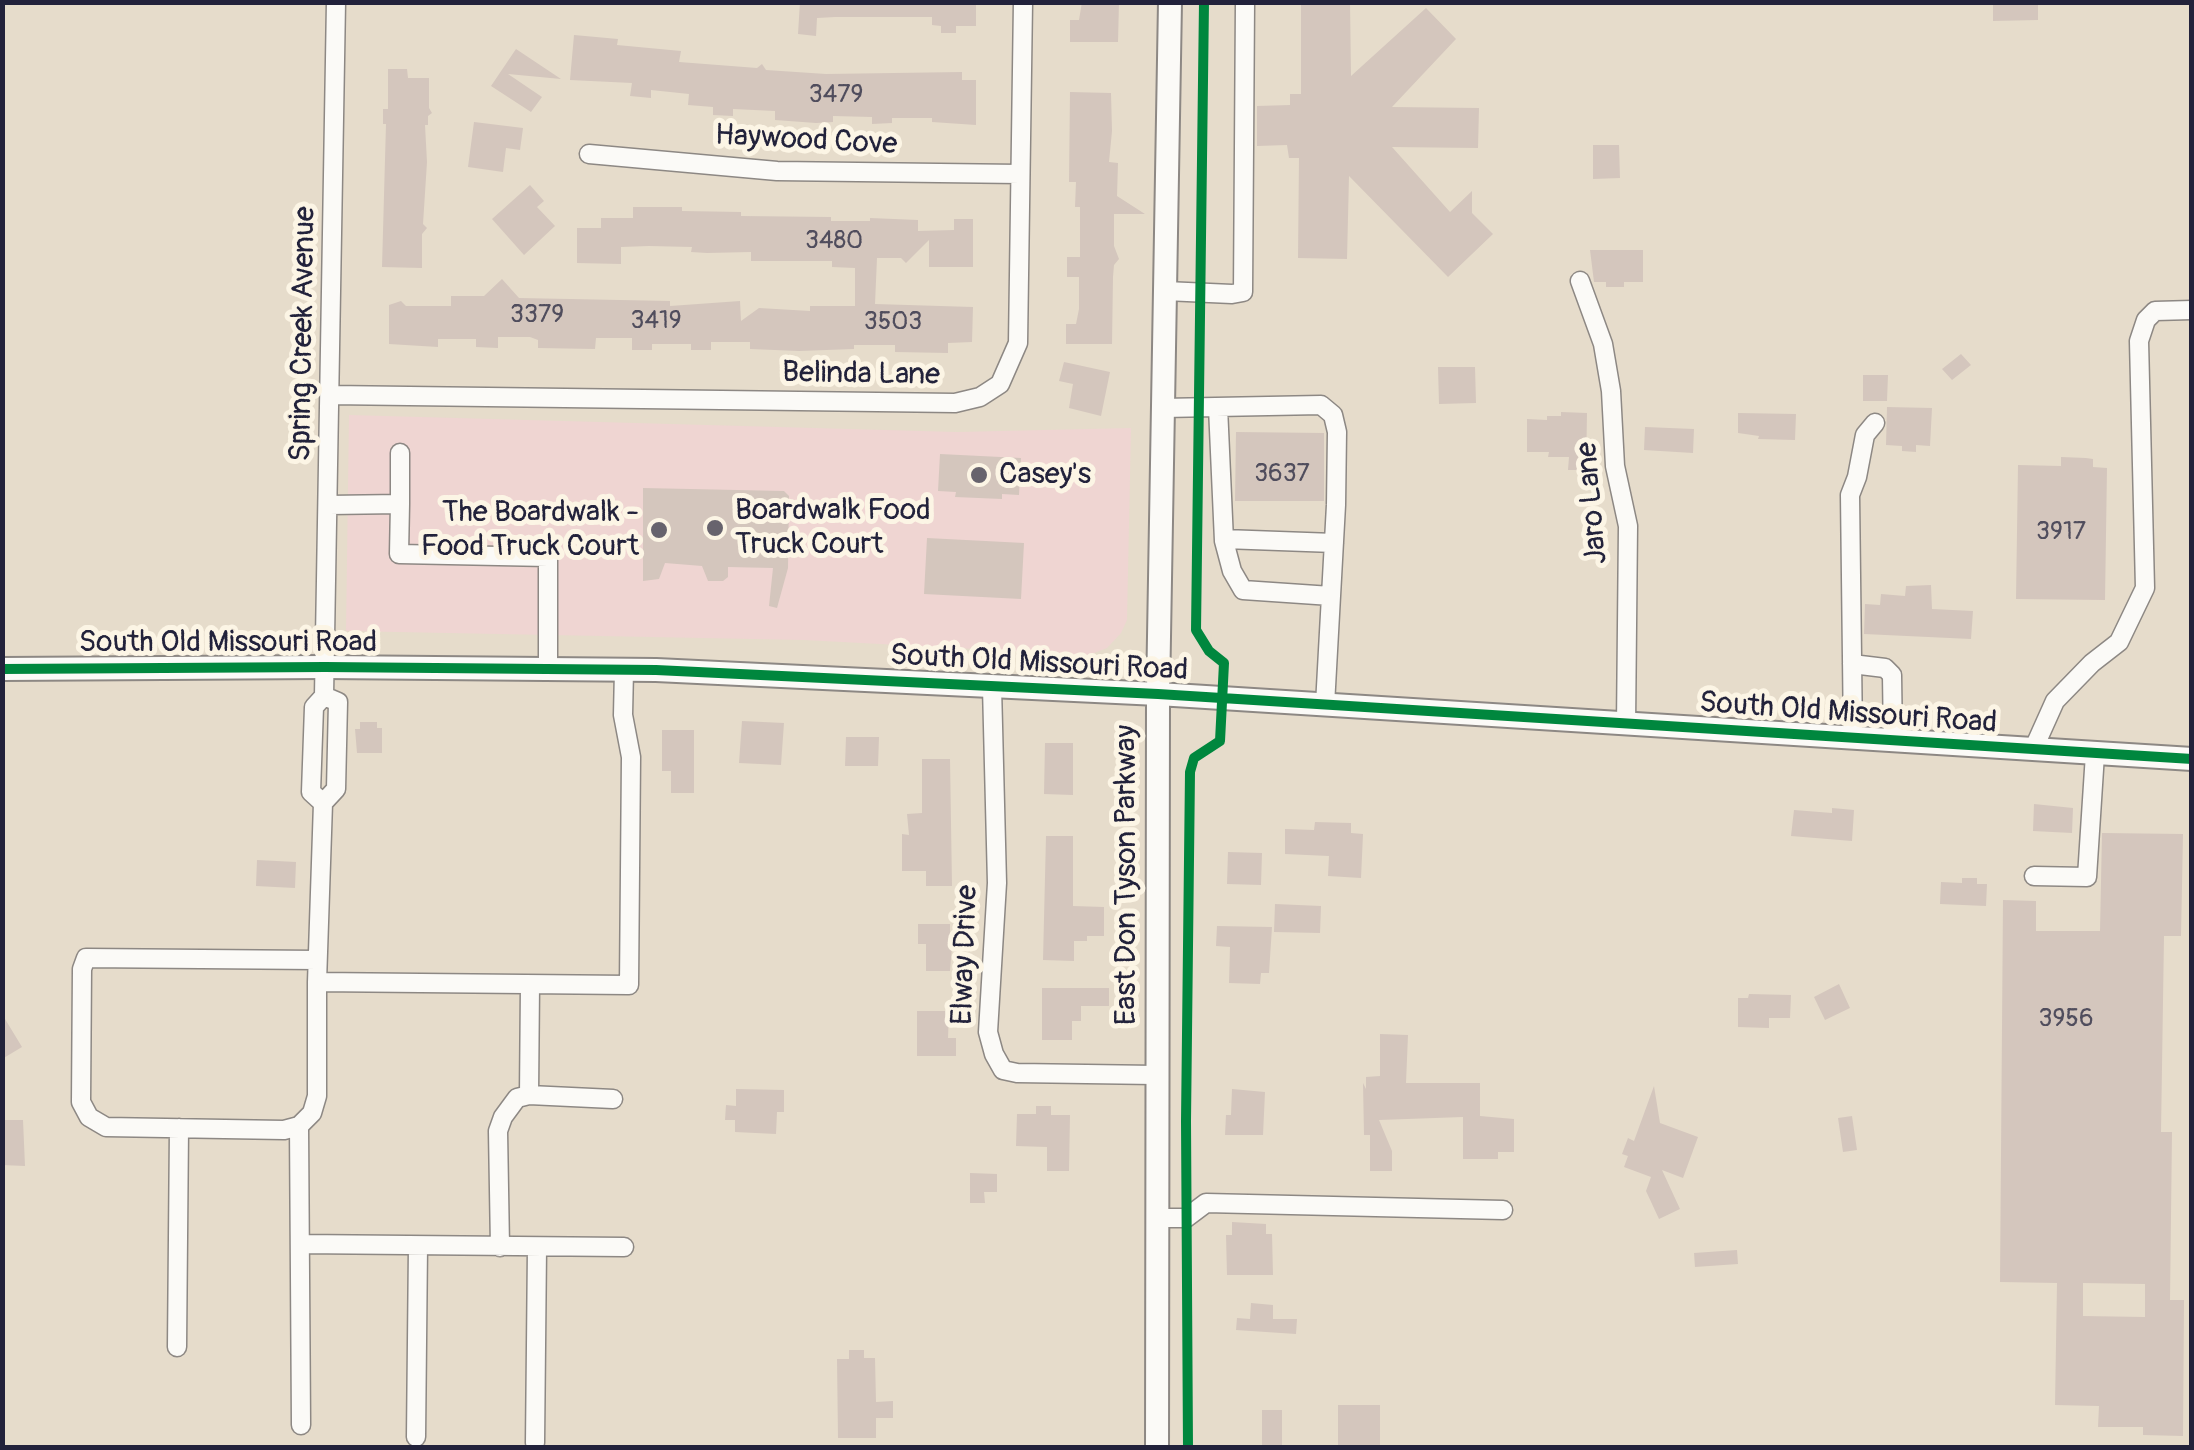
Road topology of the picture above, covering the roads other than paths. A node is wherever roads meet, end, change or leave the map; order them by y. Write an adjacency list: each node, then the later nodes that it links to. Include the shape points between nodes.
1 (336, 2): 10 (street, Spring Creek Avenue)
2 (1022, 2): 6 (street, Belinda Lane)
3 (1170, 2): 8 (main road, East Don Tyson Parkway)
4 (1245, 2): 8 (street, via 1243,292)
5 (589, 154): 6 (street, Haywood Cove, via 777,171)
6 (1020, 174): 10 (street, Belinda Lane, via 1018,343 1000,384 980,397 955,404)
7 (1580, 280): 28 (street, Jaro Lane, via 1604,344 1628,526)
8 (1165, 291): 12 (main road, East Don Tyson Parkway)
9 (2192, 310): 31 (street, via 2155,311 2140,342 2145,588 2119,642 2055,701)
10 (332, 395): 16 (street, Spring Creek Avenue)
11 (1218, 407): 12 (street); 17 (street); 18 (street, via 1320,405 1333,415)
12 (1163, 408): 26 (main road, East Don Tyson Parkway)
13 (1876, 423): 20 (street, via 1864,435 1850,495)
14 (400, 454): 15 (street)
15 (400, 504): 16 (street); 22 (street, via 399,554 548,557)
16 (329, 505): 21 (street, Spring Creek Avenue)
17 (1224, 539): 18 (street); 19 (street, via 1243,590)
18 (1334, 544): 19 (street)
19 (1331, 596): 27 (street)
20 (1852, 664): 29 (street); 30 (street, via 1892,675)
21 (325, 667): 22 (main road, South Old Missouri Road); 23 (main road, South Old Missouri Road); 35 (street, Spring Creek Avenue, via 324,696 314,707 311,792 323,803)
22 (548, 669): 24 (main road, South Old Missouri Road)
23 (2, 670)
24 (624, 670): 25 (main road, South Old Missouri Road); 37 (street, via 623,715 632,757 629,986)
25 (992, 687): 26 (main road, South Old Missouri Road); 38 (street, Elway Drive, via 996,884 988,1032 994,1054 1003,1070 1018,1073)
26 (1158, 694): 27 (main road, South Old Missouri Road); 38 (main road, East Don Tyson Parkway)
27 (1325, 705): 28 (main road, South Old Missouri Road)
28 (1626, 725): 29 (main road, South Old Missouri Road)
29 (1853, 739): 30 (main road, South Old Missouri Road)
30 (1893, 742): 31 (main road, South Old Missouri Road)
31 (2033, 750): 32 (main road, South Old Missouri Road)
32 (2095, 754): 33 (main road, South Old Missouri Road); 34 (street, via 2087,878)
33 (2192, 759)
34 (2034, 876)
35 (316, 960): 36 (street, Spring Creek Avenue); 42 (street, via 86,958 82,1102 90,1117 106,1127)
36 (317, 982): 37 (street); 41 (street, Spring Creek Avenue, via 317,1096)
37 (530, 985): 39 (street)
38 (1156, 1074): 44 (main road, East Don Tyson Parkway)
39 (529, 1095): 40 (street); 47 (street, via 517,1098 498,1131)
40 (613, 1098)
41 (300, 1126): 42 (street); 45 (street)
42 (179, 1128): 50 (street)
43 (1502, 1210): 44 (street, via 1206,1203 1186,1218)
44 (1157, 1218): 54 (main road, East Don Tyson Parkway)
45 (300, 1244): 46 (street); 51 (street)
46 (418, 1246): 47 (street); 52 (street)
47 (500, 1247): 49 (street)
48 (624, 1247): 49 (street)
49 (537, 1248): 53 (street)
50 (177, 1347)
51 (301, 1425)
52 (416, 1437)
53 (536, 1443)
54 (1157, 1448)

